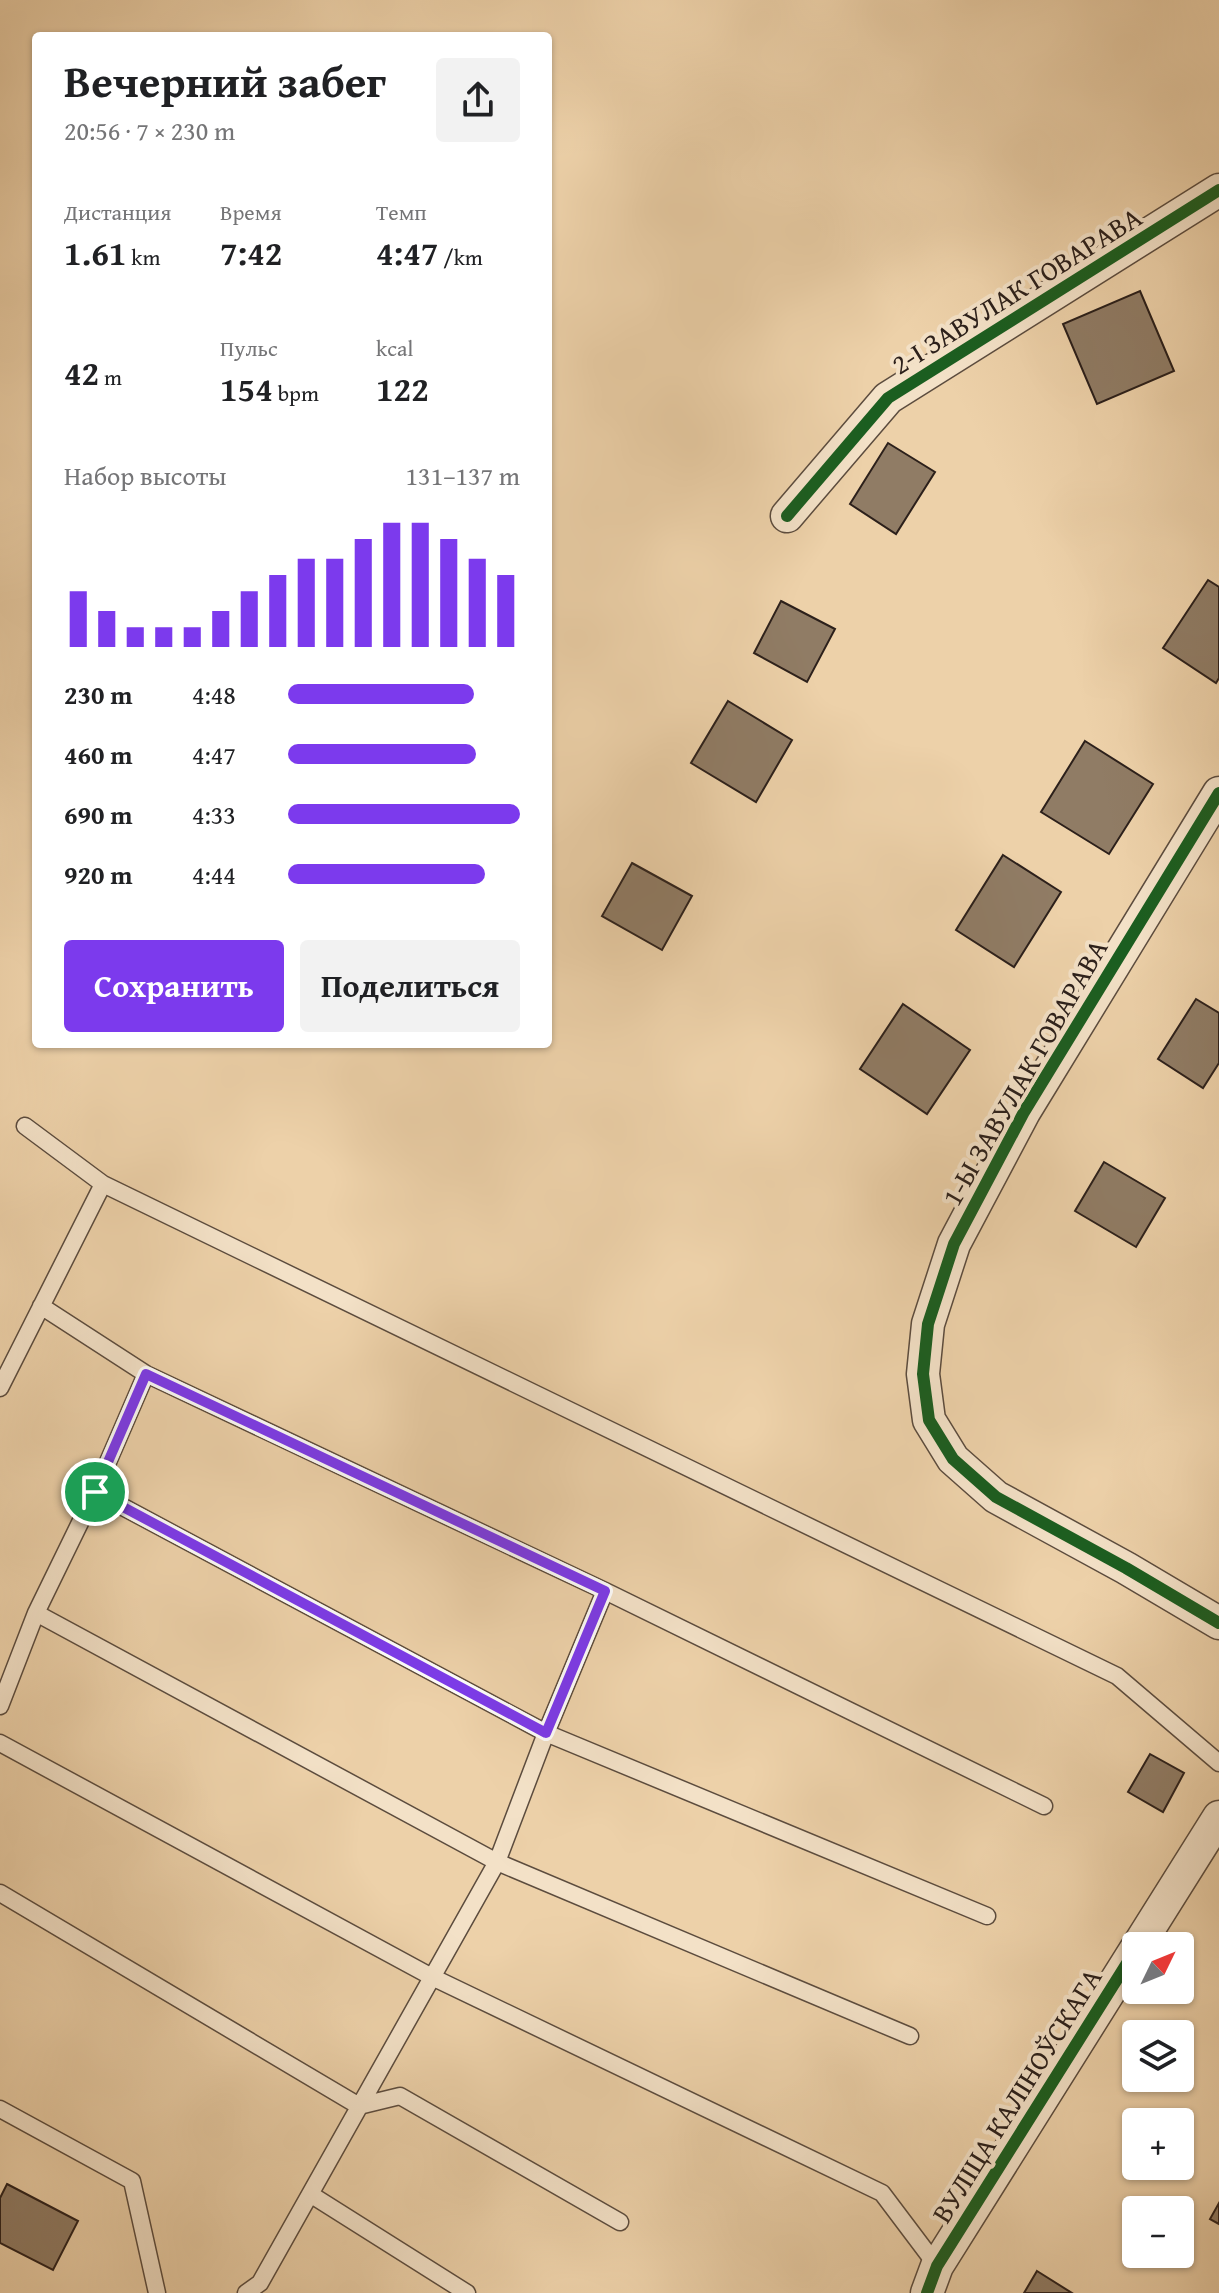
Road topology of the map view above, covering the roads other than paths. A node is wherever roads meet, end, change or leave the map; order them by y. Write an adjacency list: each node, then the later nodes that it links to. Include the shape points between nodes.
1 (1219, 190): 2 (street, 2-І ЗАВУЛАК ГОВАРАВА, via 888,398)
2 (787, 516)
3 (1219, 793): 12 (street, 1-Ы ЗАВУЛАК ГОВАРАВА, via 1024,1112 954,1244 928,1324 923,1374 929,1420 953,1459 996,1497)
4 (25, 1126): 5 (lane)
5 (103, 1184): 6 (lane); 16 (lane, via 1117,1676)
6 (41, 1306): 7 (lane); 8 (lane)
7 (146, 1374): 9 (lane); 10 (lane)
8 (0, 1388)
9 (95, 1492): 11 (lane); 14 (lane)
10 (605, 1591): 14 (lane); 17 (lane)
11 (36, 1613): 13 (lane); 19 (lane)
12 (1219, 1623)
13 (0, 1706)
14 (546, 1733): 19 (lane); 21 (lane)
15 (0, 1743): 24 (lane)
16 (1219, 1763)
17 (1044, 1806)
18 (1219, 1817): 22 (street, ВУЛІЦА КАЛІНОЎСКАГА)
19 (497, 1862): 24 (lane); 25 (lane)
20 (0, 1893): 26 (lane)
21 (987, 1916)
22 (1147, 1932)
23 (1122, 1972): 30 (street, ВУЛІЦА КАЛІНОЎСКАГА)
24 (432, 1977): 26 (lane); 30 (lane, via 882,2193)
25 (910, 2036)
26 (359, 2106): 28 (lane); 29 (lane, via 400,2096)
27 (0, 2109): 31 (lane, via 132,2181)
28 (310, 2194): 32 (lane, via 260,2283); 33 (lane)
29 (620, 2222)
30 (932, 2280)
31 (157, 2293)
32 (246, 2293)
33 (467, 2293)

